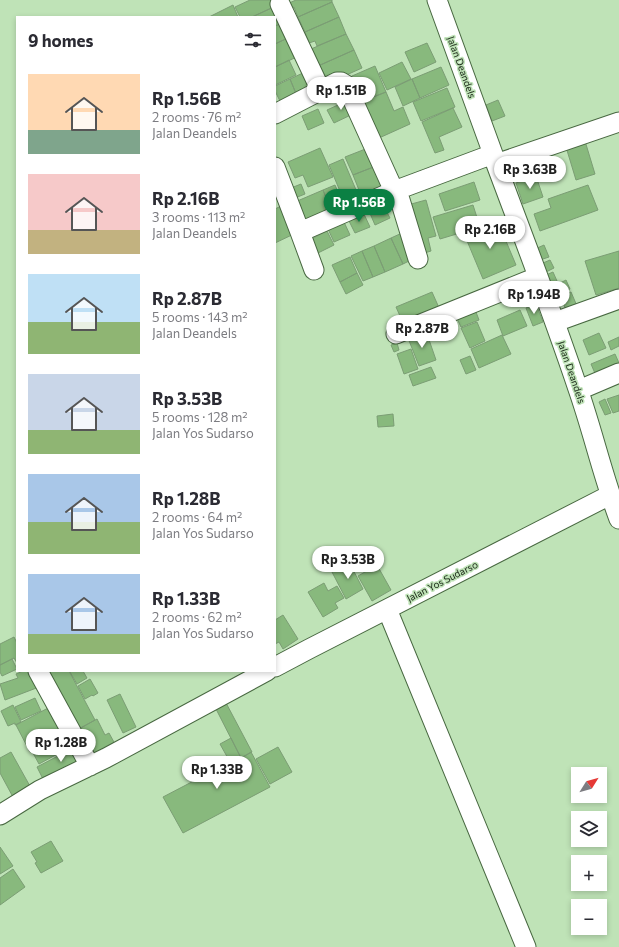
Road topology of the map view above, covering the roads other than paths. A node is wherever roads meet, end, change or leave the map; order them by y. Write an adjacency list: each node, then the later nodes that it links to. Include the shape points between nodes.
1 (437, 0): 6 (street, Jalan Deandels)
2 (280, 4): 3 (street)
3 (321, 91): 4 (street); 8 (street, via 337,82 346,85)
4 (276, 114)
5 (619, 122): 6 (street)
6 (495, 159): 8 (street); 12 (street, Jalan Deandels)
7 (276, 170): 9 (street)
8 (396, 191): 9 (street); 10 (street)
9 (300, 232): 11 (street)
10 (418, 259)
11 (314, 270)
12 (537, 277): 14 (street, Jalan Deandels); 15 (street)
13 (619, 299): 14 (street)
14 (555, 322): 17 (street, Jalan Deandels)
15 (396, 334)
16 (619, 373): 17 (street)
17 (578, 390): 18 (street, Jalan Deandels)
18 (610, 496): 19 (street, Jalan Deandels); 20 (street, Jalan Yos Sudarso)
19 (619, 519)
20 (387, 609): 21 (street, Jalan Yos Sudarso); 26 (street)
21 (276, 666)
22 (39, 672): 24 (street)
23 (265, 672): 24 (street)
24 (90, 766): 25 (street, via 40,790)
25 (0, 814)
26 (526, 947)

